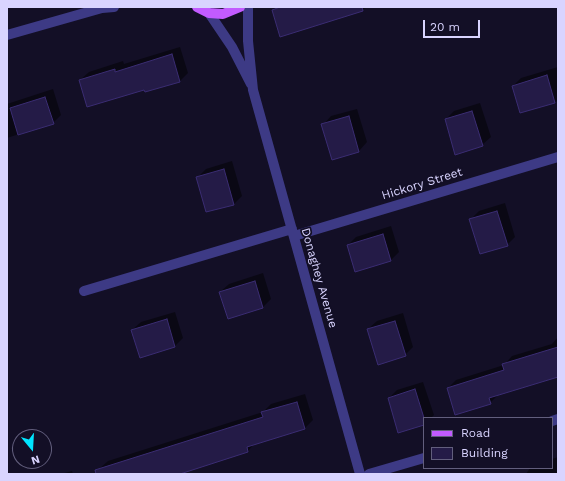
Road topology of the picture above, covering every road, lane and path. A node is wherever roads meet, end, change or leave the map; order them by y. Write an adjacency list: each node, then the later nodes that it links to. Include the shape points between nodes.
1 (114, 7): 5 (street)
2 (197, 7): 6 (main road)
3 (240, 7): 6 (main road, via 224,14)
4 (248, 7): 8 (street, Donaghey Avenue, via 248,41)
5 (104, 8): 7 (street)
6 (210, 13): 8 (street, Donaghey Avenue, via 232,47)
7 (7, 35)
8 (254, 90): 10 (street, Donaghey Avenue)
9 (558, 157): 10 (street, Hickory Street)
10 (293, 233): 11 (street, Hickory Street); 13 (street, Donaghey Avenue)
11 (84, 290)
12 (423, 458): 14 (street)
13 (360, 474)
14 (370, 474)

